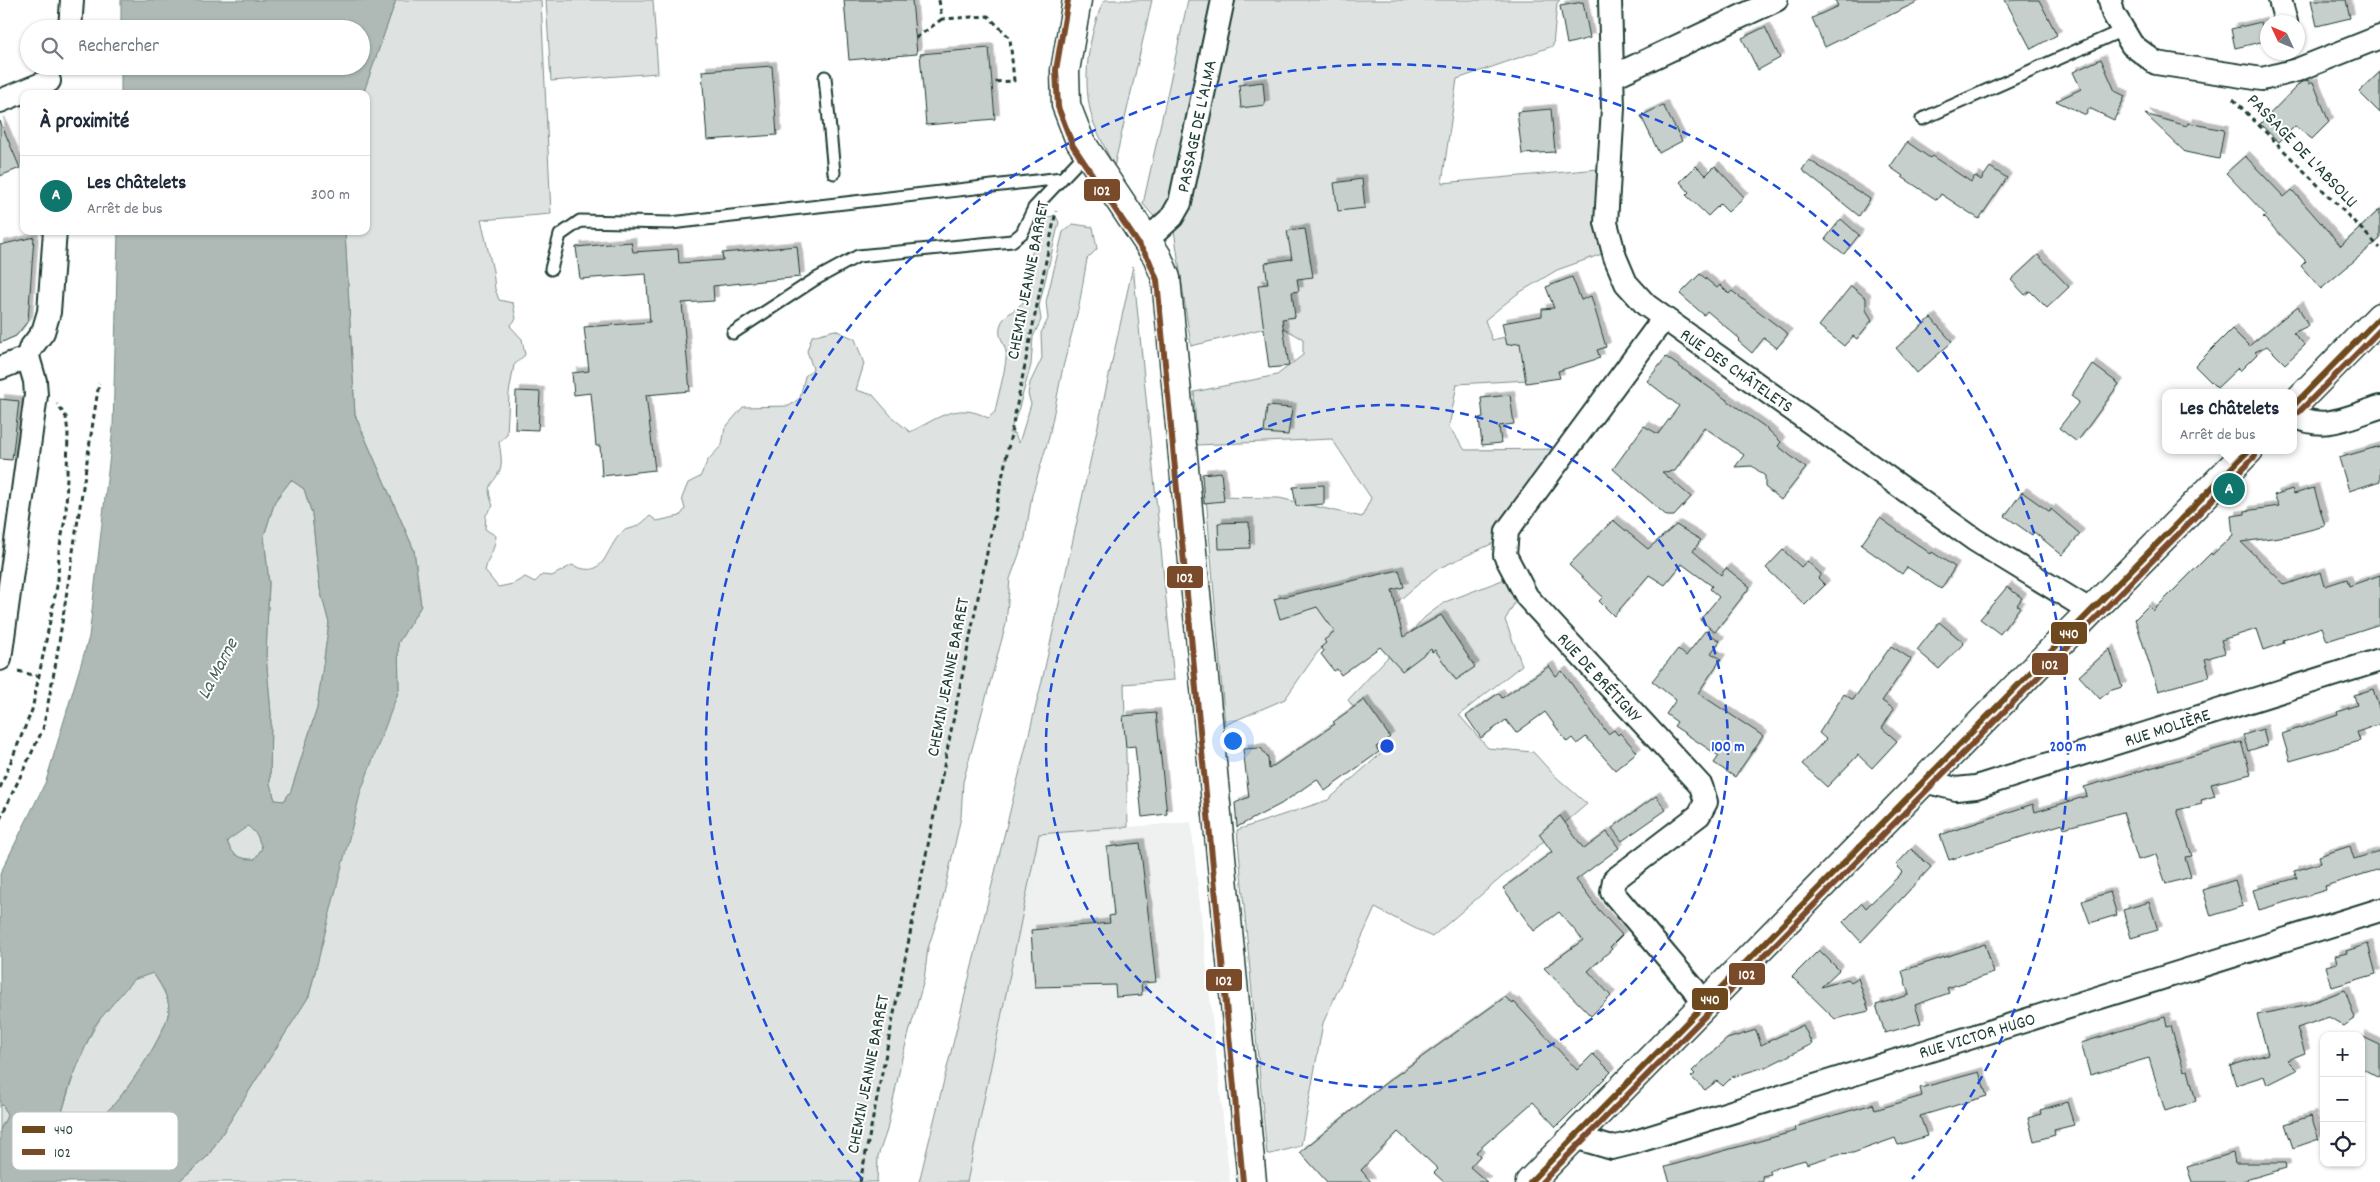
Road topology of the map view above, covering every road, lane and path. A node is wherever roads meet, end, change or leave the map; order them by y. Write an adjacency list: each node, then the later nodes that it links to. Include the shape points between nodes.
1 (72, 0): 11 (street)
2 (939, 0): 10 (path)
3 (1223, 0): 29 (street, PASSAGE DE L'ALMA, via 1180,203 1172,218)
4 (1610, 0): 18 (street, RUE DES CHÂTELETS)
5 (1776, 0): 18 (street)
6 (2110, 0): 12 (street)
7 (2280, 0): 9 (street)
8 (1072, 4): 25 (main road, via 1065,71 1066,105)
9 (2284, 15)
10 (942, 19): 14 (path); 20 (path, via 988,16 1010,38 1014,81)
11 (71, 20)
12 (2123, 30): 16 (street, via 2132,45 2156,63); 24 (lane)
13 (2380, 37): 15 (street)
14 (916, 38)
15 (2295, 61): 16 (street, via 2262,79)
16 (2206, 71): 30 (path, PASSAGE DE L'ABSOLU)
17 (825, 77): 26 (lane)
18 (1612, 77): 33 (street, RUE DES CHÂTELETS, via 1613,135 1606,223 1626,283 1646,305)
19 (52, 80): 21 (street)
20 (992, 82)
21 (27, 90)
22 (20, 93): 23 (street)
23 (0, 101)
24 (1922, 120)
25 (1087, 152): 27 (lane); 29 (main road)
26 (834, 173)
27 (1062, 178): 31 (lane, via 671,223 580,221 560,235); 34 (lane, via 1034,208 1022,233 1012,241 858,256 814,280); 53 (path, CHEMIN JEANNE BARRET)
28 (55, 235): 35 (street, via 49,312 43,332)
29 (1147, 240): 54 (main road, via 1166,278)
30 (2380, 248)
31 (551, 269)
32 (2380, 317): 39 (main road)
33 (1664, 318): 43 (street, RUE DES CHÂTELETS, via 1975,540); 51 (street, RUE DE BRÉTIGNY, via 1508,531 1505,555 1527,597 1700,786 1706,802 1699,815 1614,880 1612,892)
34 (733, 333)
35 (28, 357): 36 (street); 45 (street, via 36,395)
36 (0, 368)
37 (98, 383): 49 (path, via 43,729)
38 (52, 397): 46 (path, via 68,423 66,514 59,551 57,589)
39 (2297, 402)
40 (2380, 407): 41 (street, via 2322,425)
41 (2297, 418)
42 (2245, 454): 43 (main road)
43 (2091, 611): 47 (main road)
44 (2380, 660): 47 (street, RUE MOLIÈRE, via 1976,788 1956,789)
45 (5, 664): 46 (path)
46 (40, 677): 48 (path, via 32,710)
47 (1924, 781): 51 (main road)
48 (0, 788)
49 (0, 819)
50 (2380, 910): 52 (street, RUE VICTOR HUGO, via 1632,1143 1612,1148)
51 (1704, 1004): 52 (main road)
52 (1574, 1137): 55 (main road)
53 (860, 1182)
54 (1252, 1182)
55 (1530, 1182)

